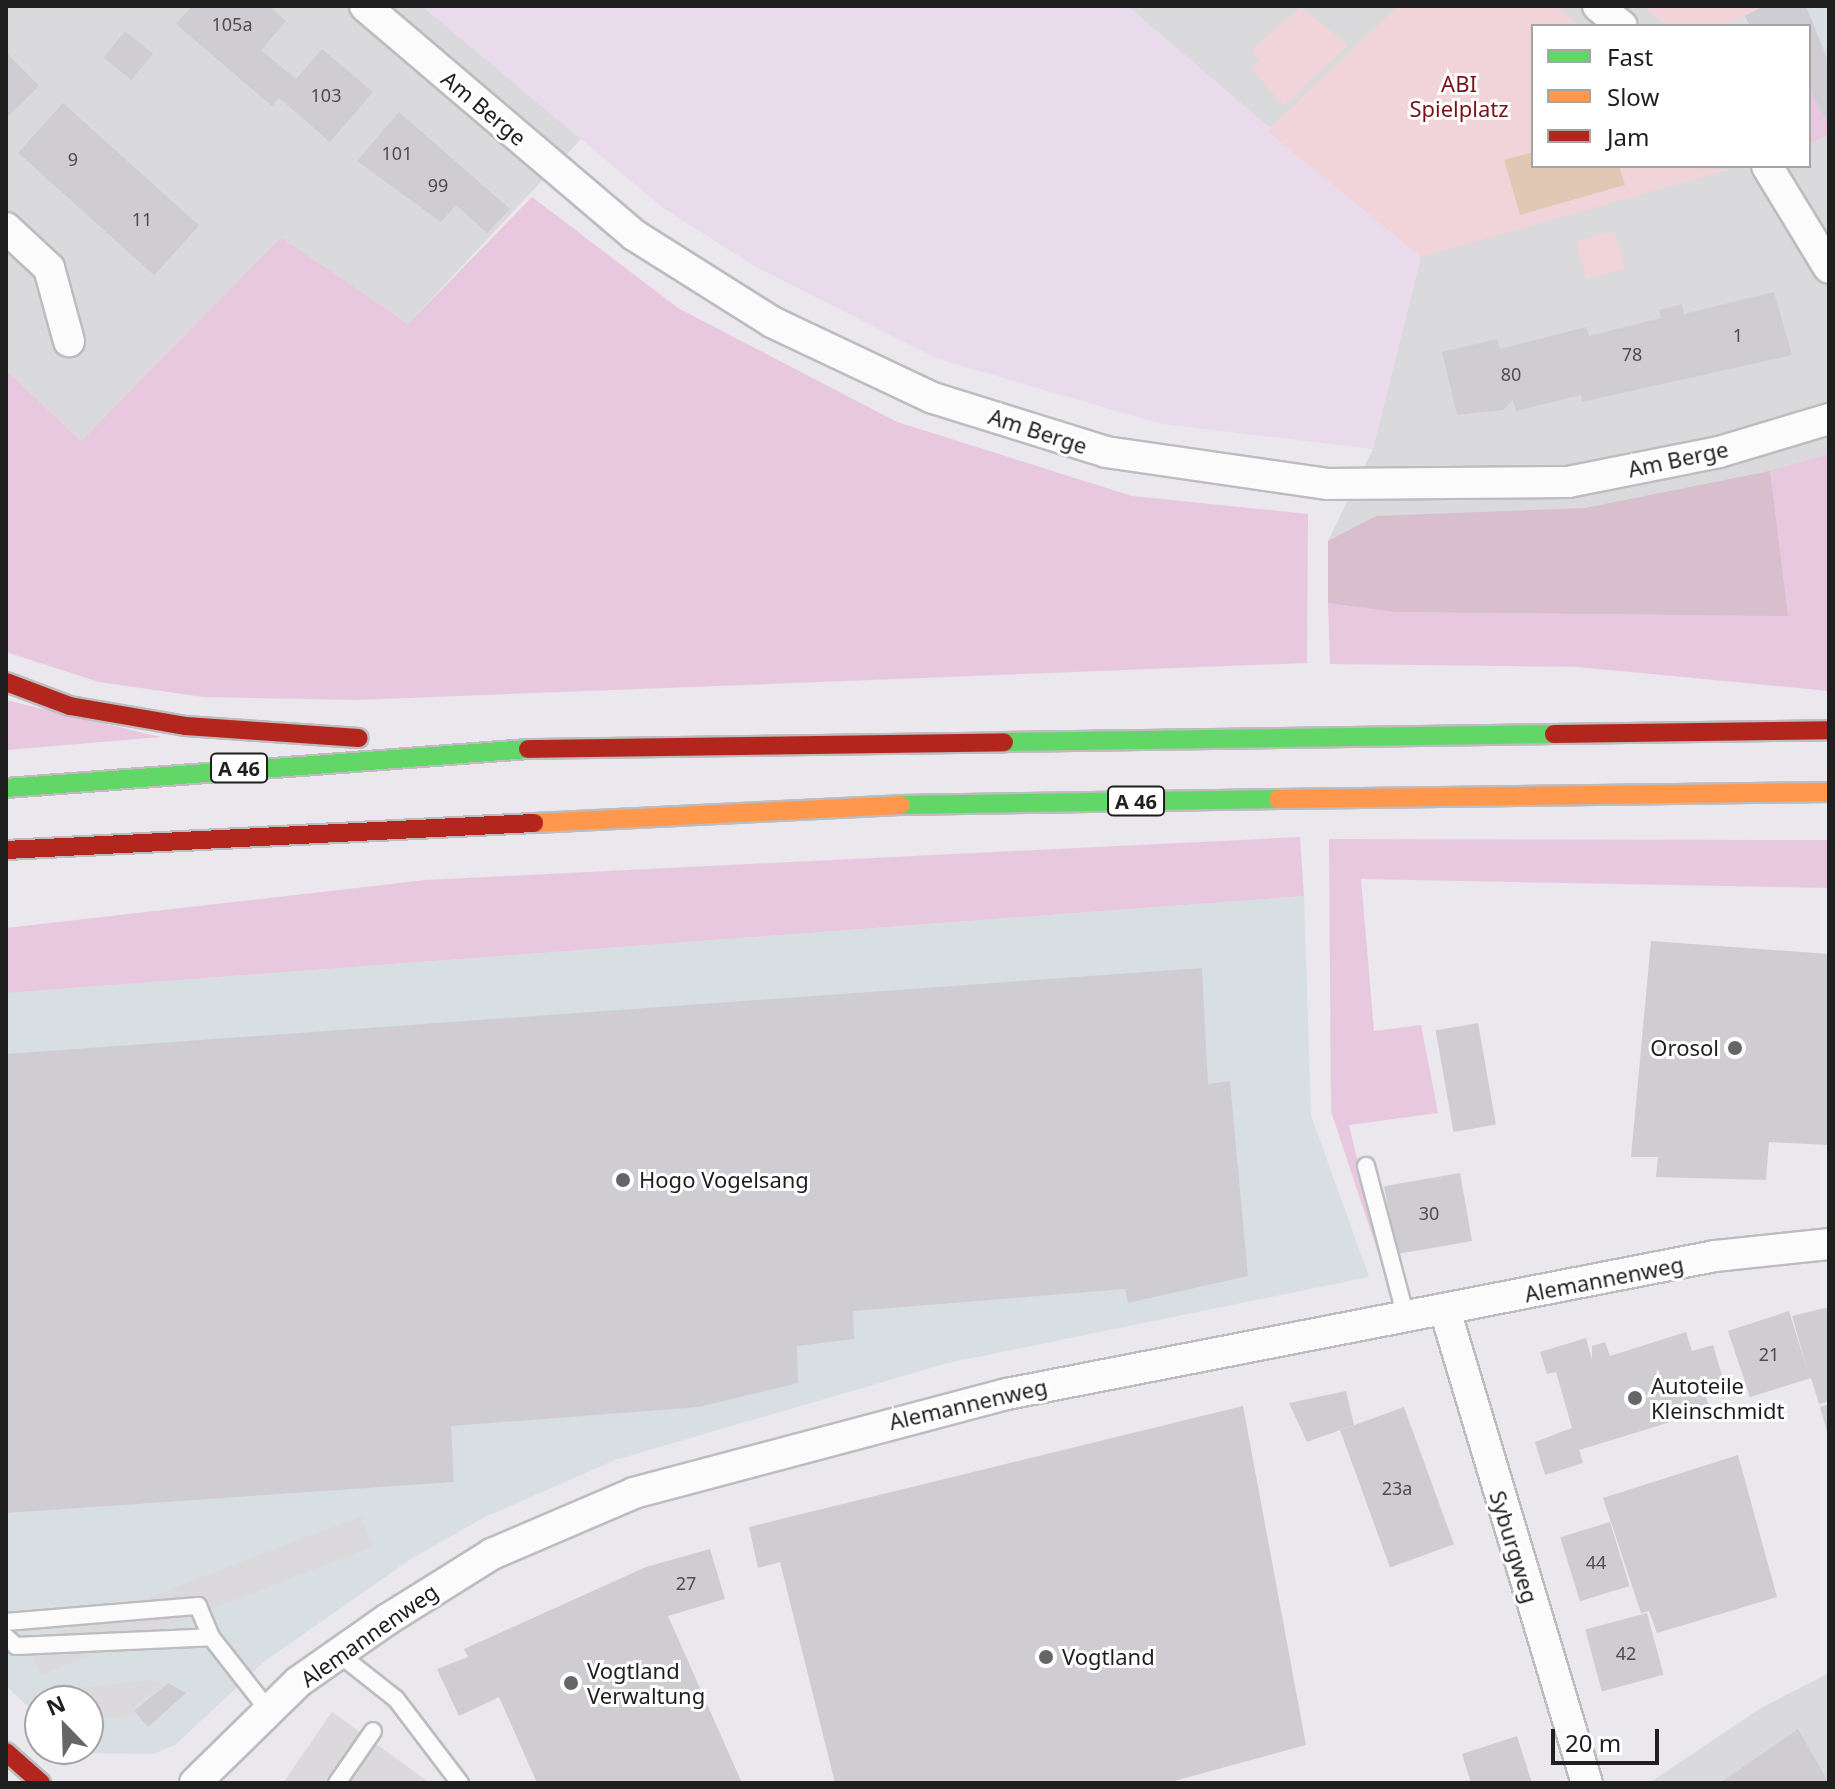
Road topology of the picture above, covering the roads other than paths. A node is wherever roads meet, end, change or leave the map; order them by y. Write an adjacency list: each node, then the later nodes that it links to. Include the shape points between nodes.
1 (365, 6): 8 (street, Am Berge, via 634,235 772,322 933,398 1106,452 1327,484 1568,482 1719,452)
2 (1598, 6): 3 (street)
3 (1620, 24)
4 (1768, 168): 6 (street)
5 (6, 228): 7 (street, via 49,268)
6 (1829, 268)
7 (69, 341)
8 (1829, 419)
9 (6, 682): 11 (main road, via 70,706 186,726)
10 (1829, 730): 11 (main road, A 46)
11 (473, 750): 12 (main road, A 46)
12 (6, 788)
13 (1829, 792): 14 (main road, A 46, via 917,804)
14 (6, 850)
15 (1366, 1166): 18 (lane)
16 (1829, 1244): 17 (street, Alemannenweg, via 1715,1256)
17 (1445, 1310): 18 (street, Alemannenweg); 30 (street, Syburgweg)
18 (1406, 1317): 22 (street, Alemannenweg, via 1007,1394 634,1493 492,1554)
19 (6, 1622): 21 (lane, via 198,1606)
20 (6, 1637): 21 (lane, via 16,1646)
21 (211, 1637): 23 (lane)
22 (339, 1654): 23 (street, Alemannenweg); 29 (lane, via 396,1699)
23 (269, 1711): 27 (street, Alemannenweg)
24 (373, 1731): 28 (lane)
25 (6, 1752): 26 (main road)
26 (41, 1783)
27 (195, 1783)
28 (337, 1783)
29 (460, 1783)
30 (1587, 1783)

